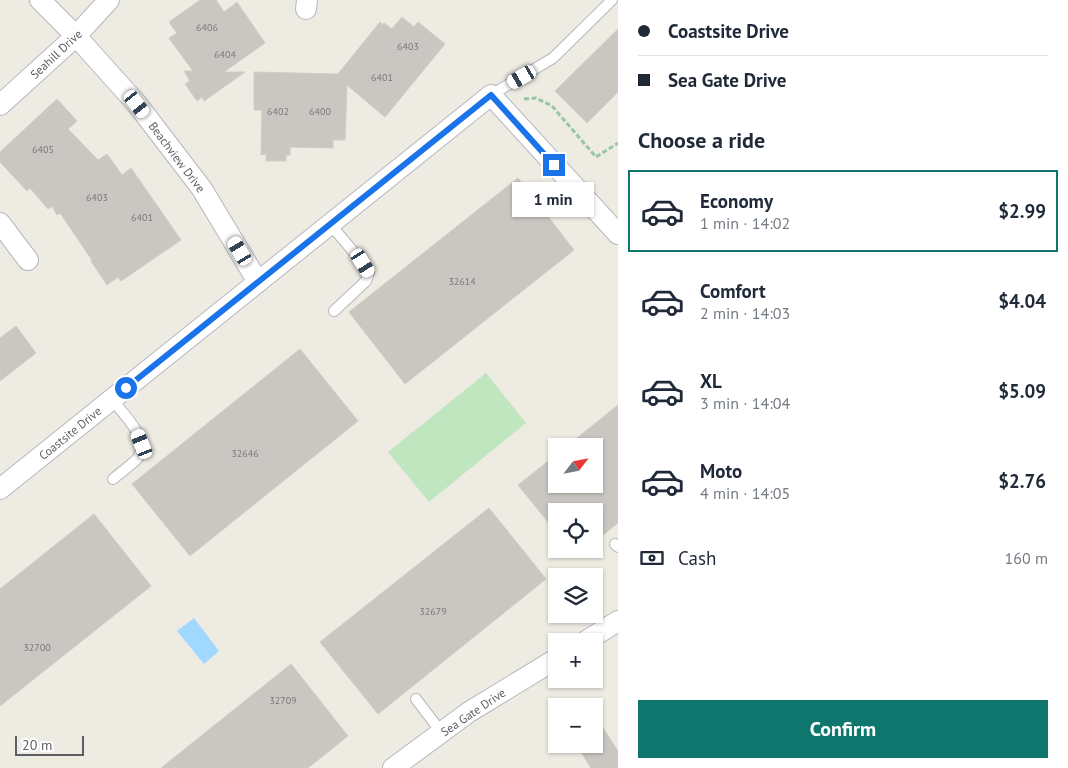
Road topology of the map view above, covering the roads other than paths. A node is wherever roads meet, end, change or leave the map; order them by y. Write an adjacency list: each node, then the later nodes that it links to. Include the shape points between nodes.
1 (40, 0): 4 (street, Beachview Drive)
2 (109, 0): 4 (street, Seahill Drive)
3 (612, 0): 5 (lane, via 553,58)
4 (76, 36): 6 (street, Seahill Drive); 11 (street, Beachview Drive, via 137,104 202,188)
5 (491, 95): 8 (street, Coastsite Drive); 9 (street)
6 (0, 105)
7 (0, 223): 10 (street)
8 (330, 224): 11 (street, Coastsite Drive); 12 (lane, via 369,273 366,281)
9 (618, 234)
10 (28, 260)
11 (258, 282): 13 (street, Coastsite Drive)
12 (334, 312)
13 (112, 400): 14 (lane, via 137,431 142,444 138,458); 15 (street, Coastsite Drive)
14 (113, 479)
15 (0, 489)
16 (618, 621): 17 (street)
17 (599, 633)
18 (548, 664): 20 (street, Sea Gate Drive, via 469,712)
19 (416, 699): 20 (lane)
20 (442, 733): 21 (street, Sea Gate Drive)
21 (393, 768)

